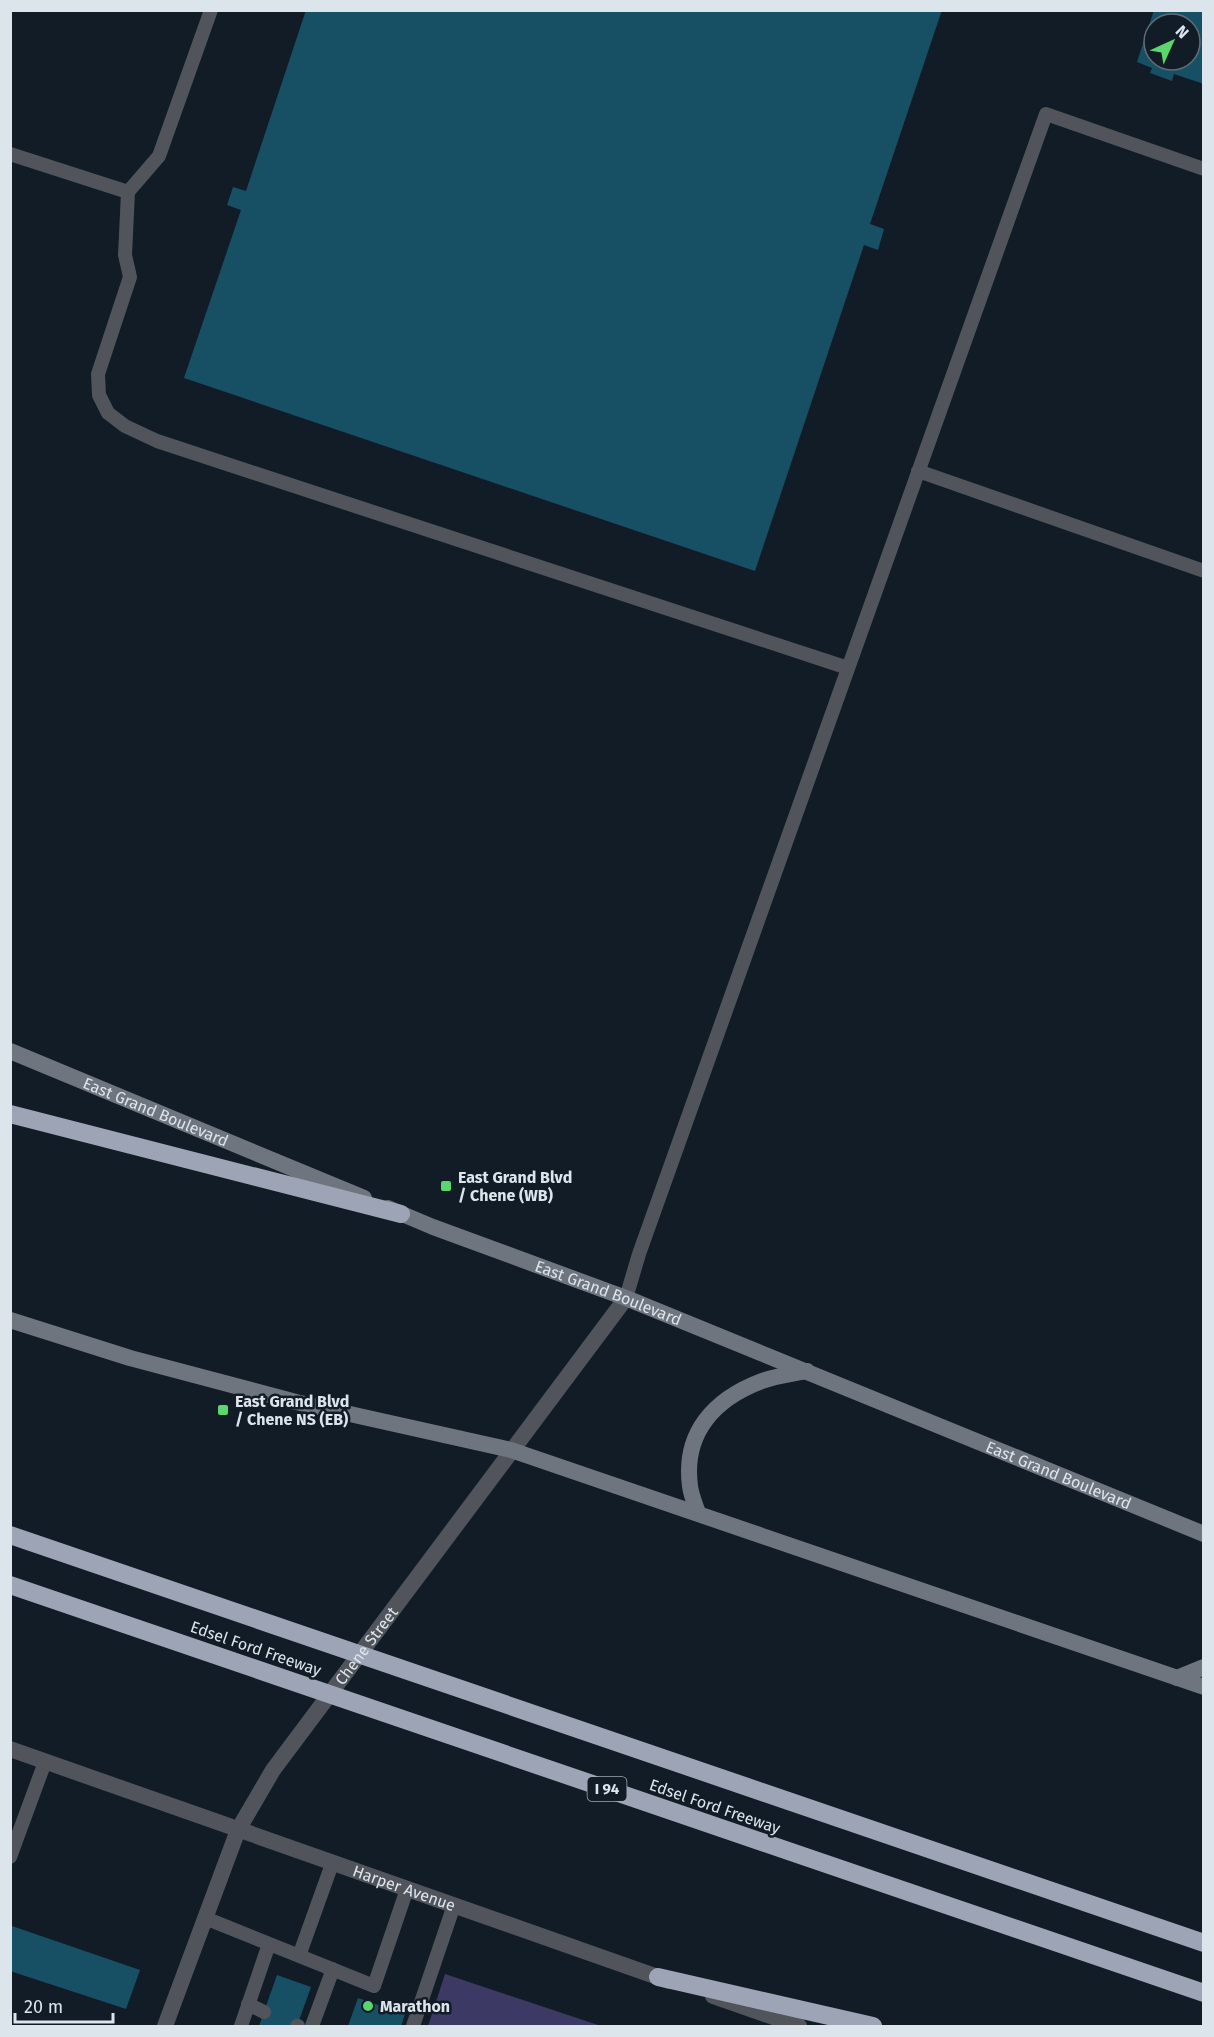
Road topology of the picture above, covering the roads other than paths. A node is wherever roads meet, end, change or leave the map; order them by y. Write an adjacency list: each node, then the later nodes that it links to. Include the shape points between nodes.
1 (211, 10): 4 (lane, via 159,156)
2 (10, 154): 4 (lane)
3 (1203, 169): 5 (lane, via 1046,114)
4 (128, 192): 7 (lane, via 125,255 130,277 98,374 99,395 108,412 125,426 157,441)
5 (918, 471): 6 (lane); 7 (lane)
6 (1203, 571)
7 (848, 669): 11 (lane)
8 (10, 1051): 10 (main road, East Grand Boulevard)
9 (10, 1114): 10 (highway)
10 (401, 1214): 11 (main road, East Grand Boulevard)
11 (626, 1298): 13 (main road, East Grand Boulevard); 14 (street, Chene Street)
12 (10, 1320): 14 (main road, via 130,1358 296,1402)
13 (807, 1371): 15 (main road, via 763,1381 741,1391 708,1416 697,1432 689,1466 690,1488); 16 (main road, East Grand Boulevard)
14 (511, 1450): 15 (main road); 24 (street, Chene Street, via 273,1770)
15 (698, 1513): 20 (main road)
16 (1203, 1534)
17 (10, 1535): 30 (highway, Edsel Ford Freeway)
18 (10, 1585): 35 (highway, Edsel Ford Freeway / I 94)
19 (1203, 1667): 20 (main road)
20 (1177, 1678): 21 (main road)
21 (1203, 1687)
22 (10, 1749): 23 (street, Harper Avenue)
23 (45, 1762): 24 (street, Harper Avenue); 25 (lane)
24 (238, 1830): 26 (street, Harper Avenue); 29 (street, Chene Street)
25 (10, 1857)
26 (332, 1864): 27 (street, Harper Avenue); 32 (lane)
27 (407, 1888): 28 (street, Harper Avenue); 33 (lane, via 374,1986)
28 (454, 1905): 34 (street, Harper Avenue); 41 (lane)
29 (205, 1918): 31 (lane); 38 (street, Chene Street)
30 (1203, 1943)
31 (269, 1944): 32 (lane); 36 (lane)
32 (299, 1956): 33 (lane)
33 (333, 1969): 40 (lane)
34 (658, 1977): 42 (street, Harper Avenue); 43 (highway)
35 (1203, 1993)
36 (248, 2004): 37 (lane); 39 (lane)
37 (264, 2012)
38 (166, 2026)
39 (241, 2026)
40 (312, 2026)
41 (413, 2026)
42 (799, 2026)
43 (873, 2026)

